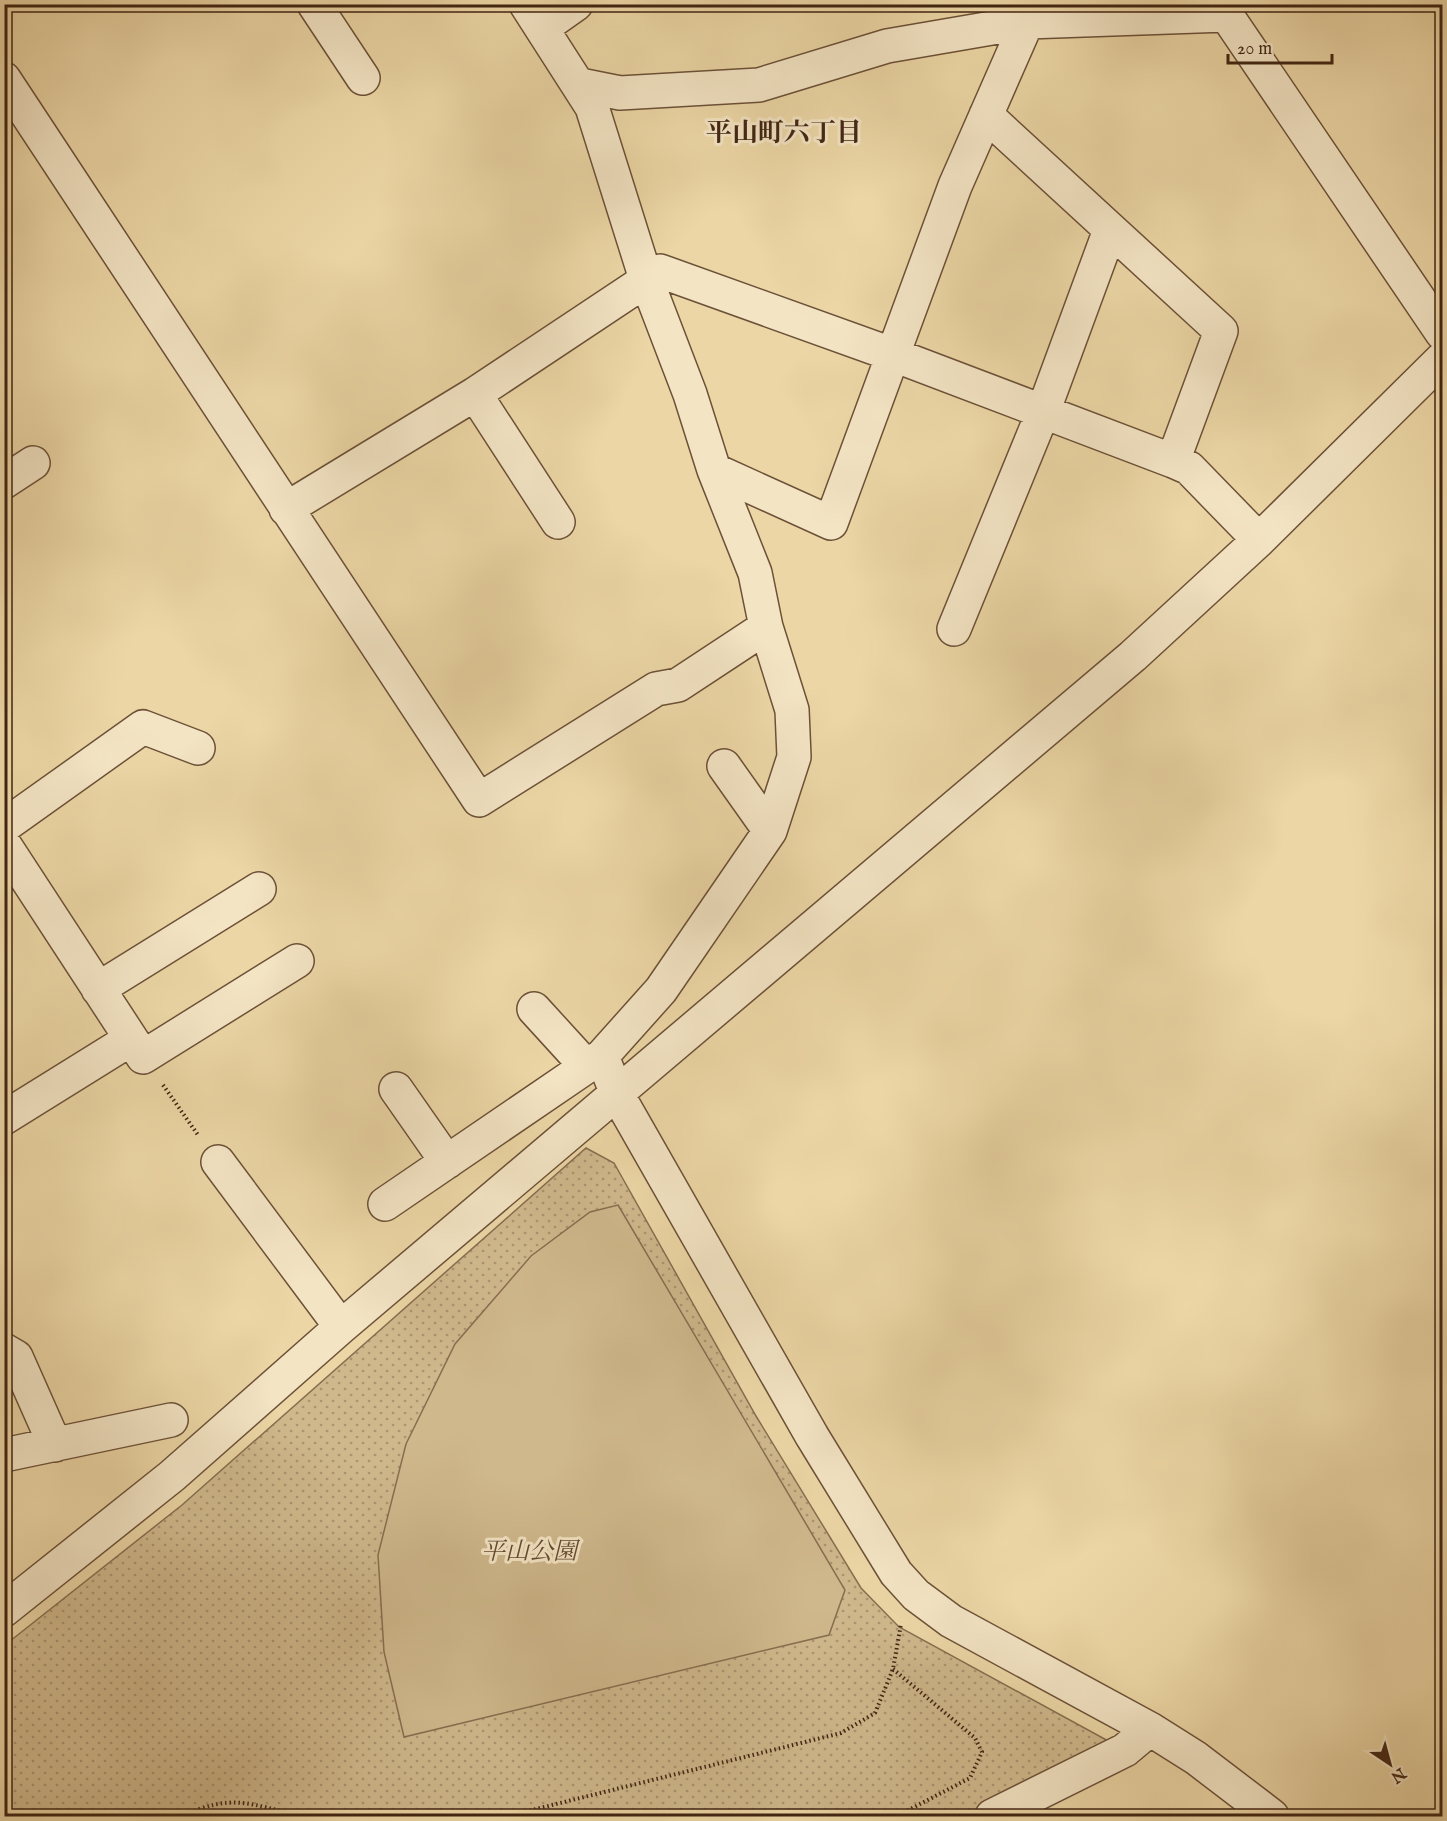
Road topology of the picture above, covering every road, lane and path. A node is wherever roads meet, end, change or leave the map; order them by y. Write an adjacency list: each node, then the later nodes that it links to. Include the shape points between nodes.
1 (314, 4): 6 (street)
2 (576, 4): 4 (street)
3 (1223, 10): 5 (street); 12 (street)
4 (534, 16): 8 (street)
5 (1027, 22): 8 (street, via 887,46 759,85 620,93); 9 (street)
6 (363, 78)
7 (4, 79): 21 (street)
8 (579, 85): 11 (street, via 592,107)
9 (986, 115): 10 (street); 13 (street, via 955,186)
10 (1110, 230): 16 (street); 17 (street, via 1221,331)
11 (646, 279): 13 (street, via 660,271); 15 (street); 19 (street)
12 (1443, 333)
13 (894, 355): 16 (street); 19 (street, via 831,523)
14 (1443, 358): 23 (street)
15 (475, 394): 21 (street); 22 (street)
16 (1043, 412): 17 (street); 25 (street)
17 (1173, 461): 23 (street, via 1189,468)
18 (33, 463): 20 (street)
19 (714, 470): 24 (street, via 755,573)
20 (4, 482)
21 (286, 509): 24 (street, via 478,800 656,689 678,685)
22 (558, 522)
23 (1259, 540): 38 (street, via 1125,663)
24 (766, 627): 29 (street, via 792,710 794,757)
25 (954, 630)
26 (198, 748): 28 (street, via 143,727)
27 (724, 766): 29 (street)
28 (4, 826)
29 (770, 831): 36 (street, via 661,990)
30 (4, 844): 33 (street)
31 (259, 889): 33 (street)
32 (297, 961): 35 (street)
33 (98, 989): 35 (street)
34 (534, 1009): 36 (street)
35 (137, 1048): 40 (street); 42 (path)
36 (594, 1061): 38 (street); 39 (street)
37 (396, 1089): 43 (street)
38 (617, 1094): 41 (street); 50 (street, via 812,1436 896,1573)
39 (514, 1115): 41 (street); 43 (street)
40 (4, 1118)
41 (541, 1158): 45 (street)
42 (218, 1162): 45 (street)
43 (447, 1162): 44 (street)
44 (385, 1204)
45 (341, 1327): 51 (street, via 172,1476)
46 (4, 1350): 48 (street, via 16,1357)
47 (171, 1420): 48 (street)
48 (55, 1444): 49 (street)
49 (4, 1455)
50 (916, 1595): 52 (path, via 902,1615); 53 (street, via 951,1621)
51 (4, 1610)
52 (893, 1669): 56 (path, via 875,1713 840,1733); 57 (path, via 975,1738 982,1752 970,1778)
53 (1150, 1729): 58 (street, via 1125,1750); 59 (street, via 1196,1758)
54 (182, 1816): 55 (path, via 208,1804 234,1801)
55 (301, 1816)
56 (508, 1816)
57 (897, 1816)
58 (992, 1816)
59 (1272, 1816)

